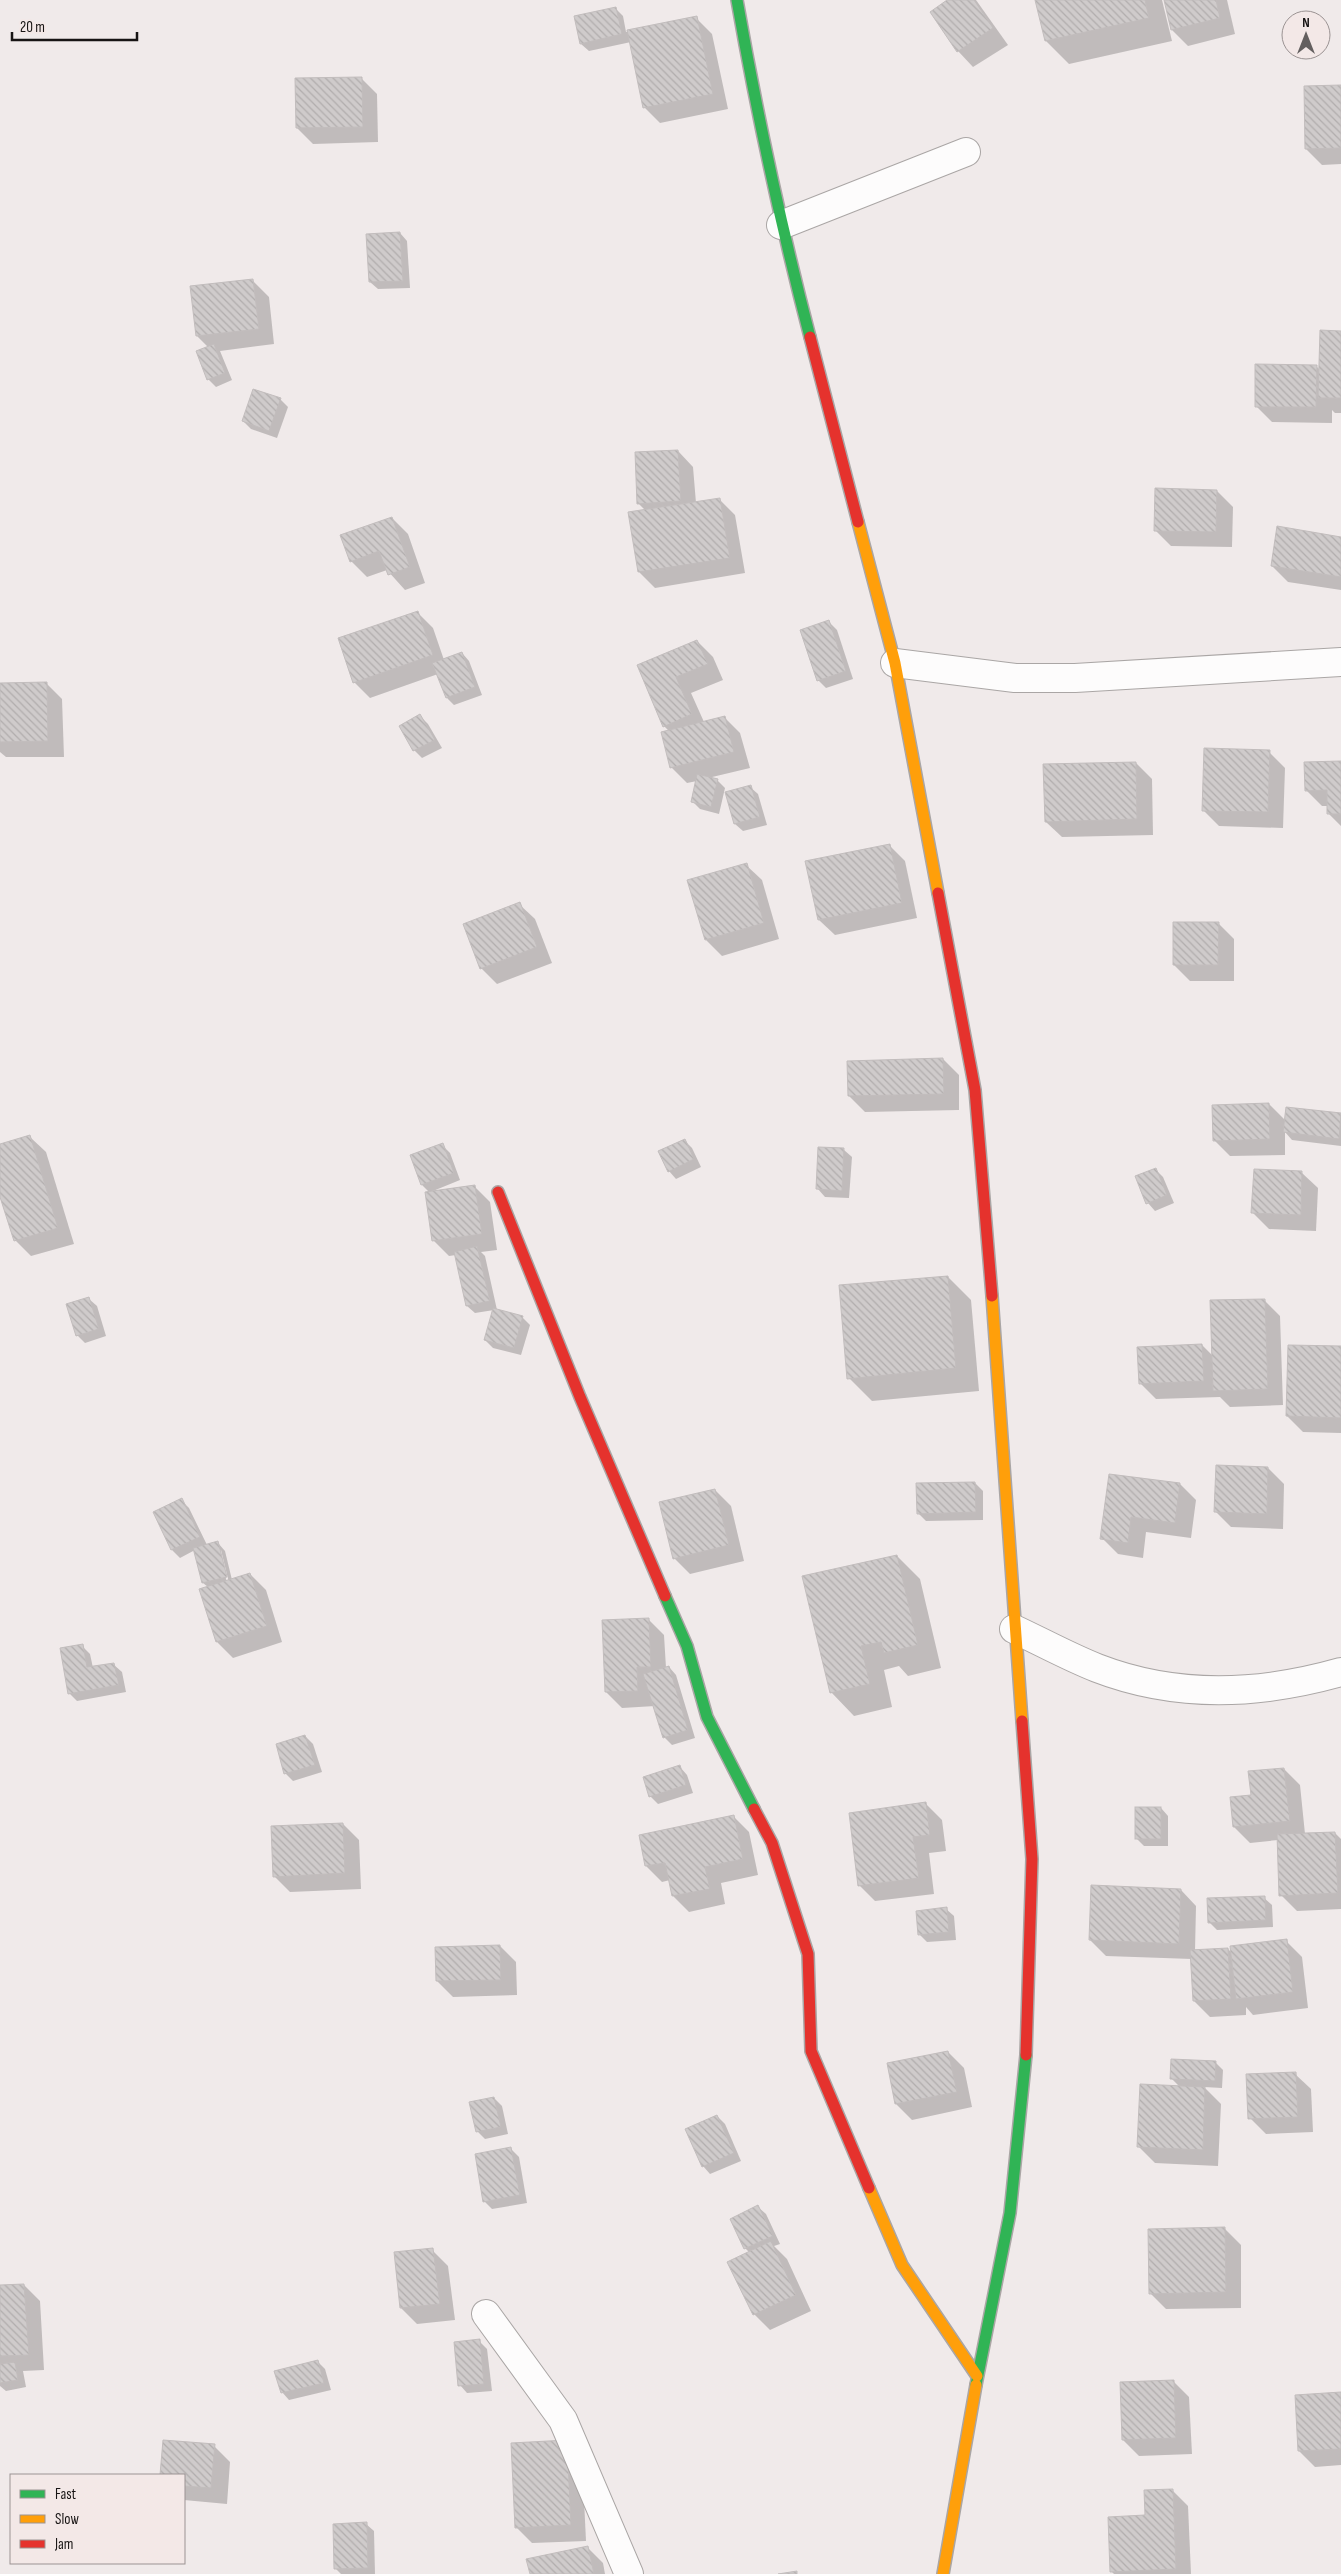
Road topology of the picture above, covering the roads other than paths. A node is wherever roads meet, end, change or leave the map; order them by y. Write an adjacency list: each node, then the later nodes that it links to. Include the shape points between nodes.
1 (737, 0): 3 (street)
2 (966, 152): 3 (street)
3 (781, 225): 5 (street)
4 (1341, 662): 5 (street, via 1076,678 1015,678)
5 (895, 663): 7 (street, via 975,1090)
6 (498, 1192): 10 (street, via 580,1397 687,1646 706,1718 772,1843 808,1954 811,2051 902,2265)
7 (1014, 1629): 8 (street, via 1098,1668 1146,1683 1193,1691 1241,1690); 10 (street, via 1032,1859 1027,2043 1010,2213)
8 (1341, 1672)
9 (486, 2314): 11 (street, via 563,2420)
10 (977, 2376): 12 (street)
11 (629, 2574)
12 (943, 2574)

